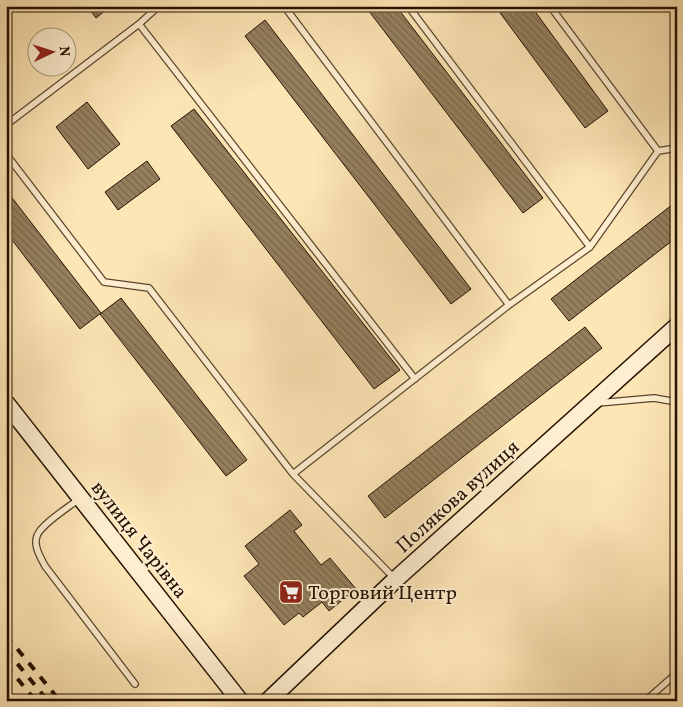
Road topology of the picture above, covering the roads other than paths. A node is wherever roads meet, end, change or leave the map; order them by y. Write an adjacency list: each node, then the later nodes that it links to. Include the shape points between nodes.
1 (159, 6): 5 (lane)
2 (284, 6): 11 (lane)
3 (408, 6): 10 (lane)
4 (550, 6): 8 (lane)
5 (139, 24): 6 (lane); 13 (lane)
6 (6, 126)
7 (677, 148): 8 (lane)
8 (658, 152): 10 (lane)
9 (6, 154): 17 (lane, via 104,282 149,288)
10 (590, 247): 11 (lane)
11 (509, 304): 13 (lane)
12 (677, 326): 16 (street, Полякова вулиця)
13 (415, 379): 17 (lane)
14 (677, 402): 16 (lane, via 654,398)
15 (6, 403): 18 (street, вулиця Чарівна)
16 (590, 404): 19 (street, Полякова вулиця)
17 (293, 474): 19 (lane)
18 (80, 498): 21 (lane, via 42,528 36,537 37,548 45,566); 22 (street, вулиця Чарівна)
19 (396, 580): 23 (street, Полякова вулиця)
20 (677, 673): 24 (lane)
21 (135, 684)
22 (240, 701)
23 (268, 701)
24 (645, 701)

